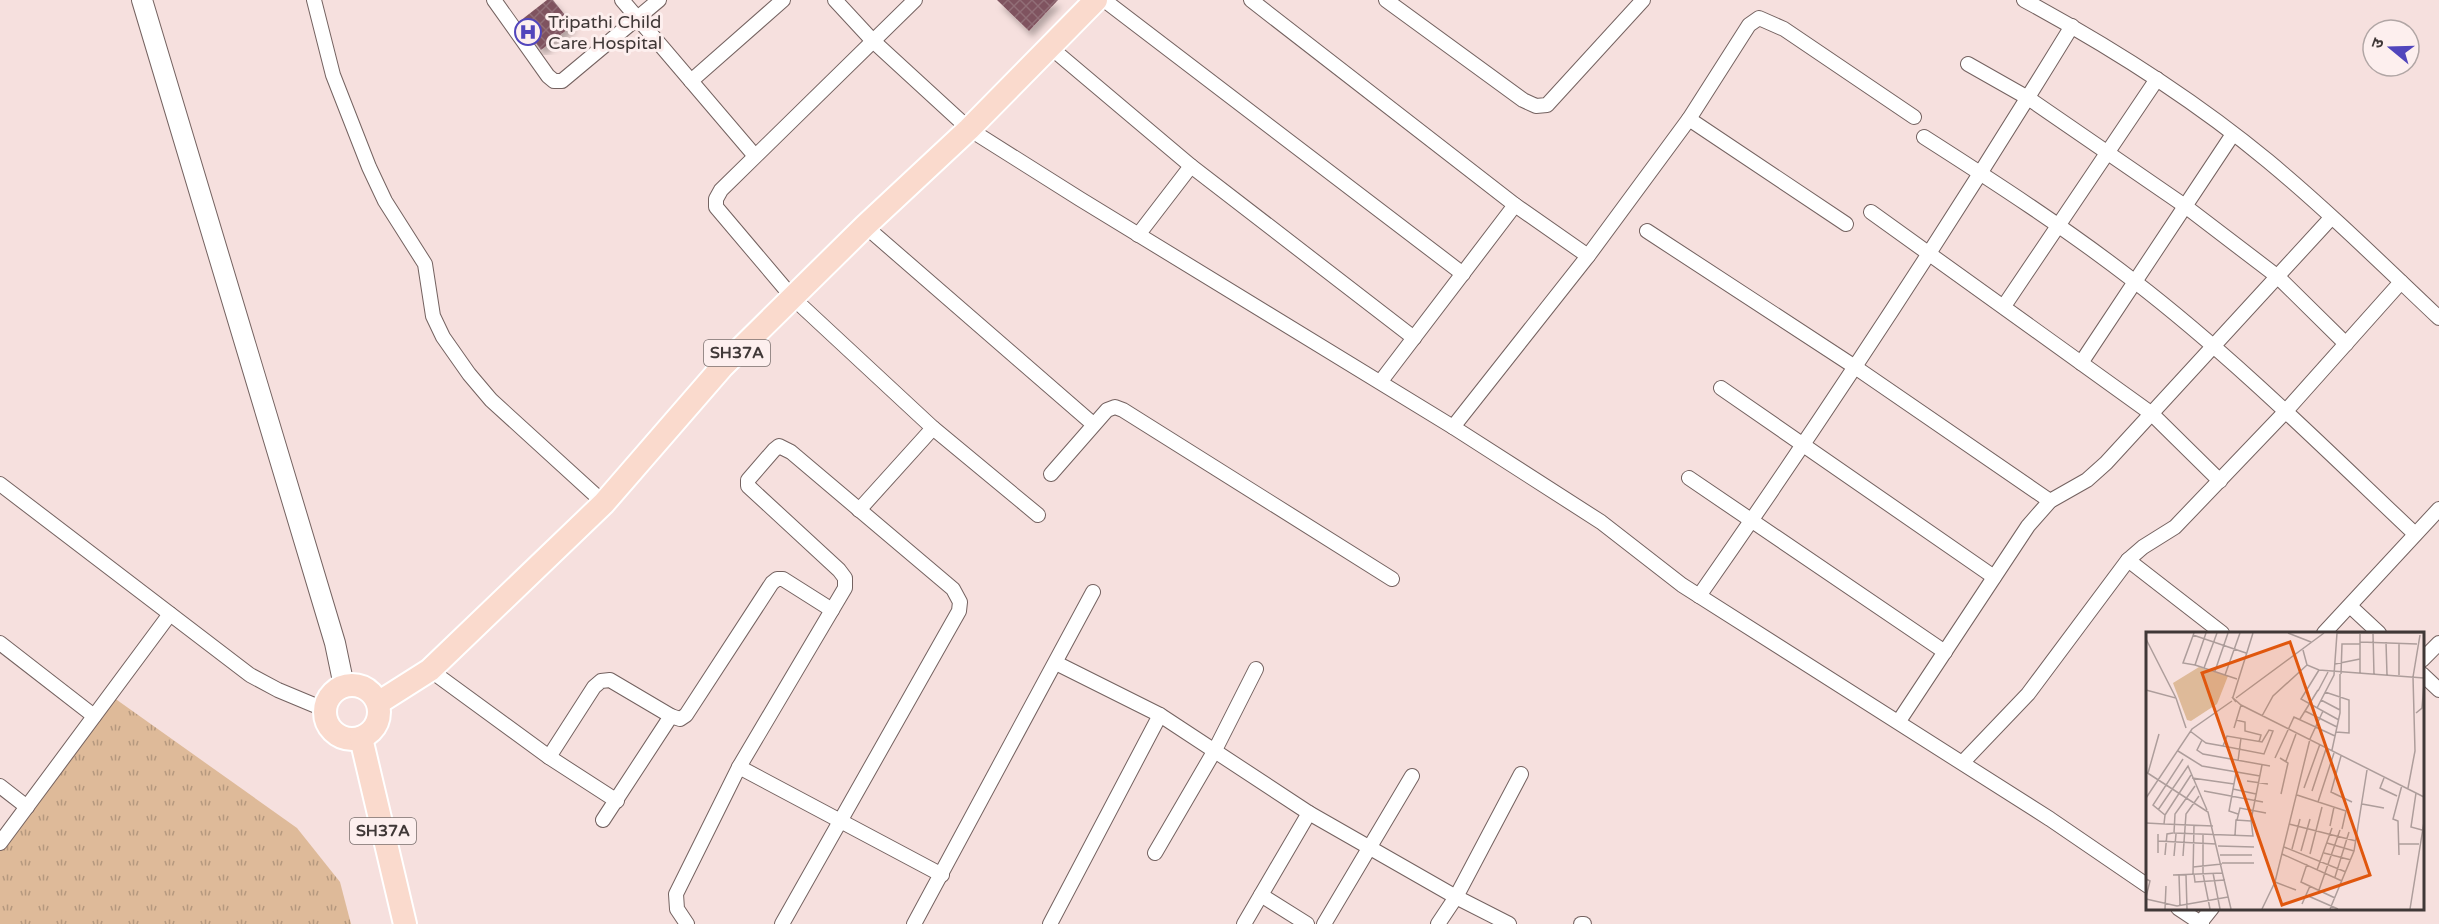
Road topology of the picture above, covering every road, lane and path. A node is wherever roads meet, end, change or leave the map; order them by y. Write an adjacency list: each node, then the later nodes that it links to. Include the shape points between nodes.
1 (142, 0): 93 (main road, via 332,631)
2 (314, 0): 68 (street, via 333,75 369,167 385,201 425,264 433,316 443,337 491,400)
3 (494, 0): 15 (street, via 554,81 570,77)
4 (622, 0): 15 (street)
5 (658, 0): 15 (street)
6 (783, 0): 21 (street)
7 (835, 0): 17 (street)
8 (915, 0): 17 (street)
9 (1096, 0): 18 (main road, SH37A)
10 (1104, 0): 43 (street)
11 (1251, 0): 32 (street)
12 (1386, 0): 13 (street, via 1536,106 1547,105)
13 (1643, 0)
14 (2024, 0): 16 (street)
15 (638, 19): 21 (street)
16 (2072, 26): 20 (street); 22 (street)
17 (872, 40): 25 (street); 29 (street)
18 (1050, 47): 25 (main road, SH37A); 30 (street)
19 (1968, 64): 22 (street)
20 (2157, 79): 26 (street); 28 (street)
21 (691, 81): 29 (street)
22 (2028, 98): 28 (street); 31 (street)
23 (1914, 117): 24 (street, via 1784,29 1759,18 1749,25)
24 (1689, 119): 36 (street); 42 (street)
25 (969, 129): 38 (main road, SH37A); 40 (street)
26 (2233, 134): 33 (street); 35 (street)
27 (1924, 137): 31 (street)
28 (2108, 152): 33 (street); 37 (street)
29 (755, 156): 47 (street, via 721,190 716,207)
30 (1191, 166): 40 (street); 50 (street)
31 (1982, 174): 37 (street); 41 (street)
32 (1515, 205): 42 (street); 43 (street)
33 (2185, 206): 44 (street); 45 (street)
34 (1871, 212): 41 (street)
35 (2331, 218): 44 (street); 46 (street)
36 (1846, 224)
37 (2058, 225): 45 (street); 48 (street)
38 (865, 226): 47 (main road, SH37A); 59 (street)
39 (1647, 231): 54 (street)
40 (1138, 235): 55 (street)
41 (1929, 252): 48 (street); 54 (street)
42 (1588, 255): 60 (street)
43 (1463, 274): 50 (street)
44 (2278, 277): 51 (street); 52 (street)
45 (2135, 281): 52 (street); 53 (street)
46 (2401, 282): 49 (street); 51 (street)
47 (793, 298): 61 (street); 68 (main road, SH37A, via 722,367)
48 (2004, 306): 53 (street)
49 (2439, 318)
50 (1414, 338): 55 (street)
51 (2346, 344): 57 (street)
52 (2214, 346): 57 (street); 58 (street)
53 (2081, 363): 58 (street)
54 (1855, 367): 62 (street); 67 (street)
55 (1381, 381): 60 (street)
56 (1721, 388): 62 (street)
57 (2285, 412): 65 (street); 73 (street)
58 (2152, 414): 65 (street); 67 (street, via 2093,475)
59 (1093, 424): 63 (street); 76 (street, via 1115,407 1124,410)
60 (1453, 427): 78 (street, via 1601,522)
61 (933, 428): 70 (street); 71 (street)
62 (1803, 444): 72 (street); 75 (street)
63 (1051, 474)
64 (1689, 478): 72 (street)
65 (2220, 481): 74 (street, via 2175,527)
66 (0, 484): 81 (street)
67 (2050, 501): 75 (street)
68 (604, 503): 91 (main road, SH37A)
69 (2439, 509): 73 (street)
70 (859, 510): 80 (street, via 779,446 748,480 751,491 845,579 845,588); 113 (street, via 953,589 960,602 948,632)
71 (1038, 516)
72 (1752, 521): 78 (street); 87 (street)
73 (2415, 534): 79 (street)
74 (2128, 560): 82 (street); 104 (street, via 2028,694)
75 (1994, 577): 87 (street)
76 (1392, 579)
77 (1093, 592): 89 (street)
78 (1699, 596): 100 (street)
79 (2350, 606): 83 (street); 84 (street)
80 (832, 610): 98 (street, via 777,579 686,715 680,719); 105 (street)
81 (170, 614): 96 (street, via 250,675); 99 (street)
82 (2221, 632)
83 (2325, 632)
84 (2378, 632)
85 (0, 643): 99 (street)
86 (2439, 643): 88 (street)
87 (1945, 652): 100 (street)
88 (2424, 658)
89 (1056, 663): 97 (street); 117 (street)
90 (1256, 669): 102 (street)
91 (430, 670): 95 (main road, SH37A); 103 (street)
92 (2424, 676): 94 (street)
93 (344, 686): 95 (main road, via 365,688); 96 (main road, via 328,700)
94 (2439, 690)
95 (378, 703): 101 (main road, via 380,714 376,724)
96 (326, 710): 101 (main road, via 332,730 350,739)
97 (1160, 715): 102 (street); 128 (street)
98 (671, 716): 103 (street, via 610,680 601,681); 109 (street)
99 (94, 717): 110 (street)
100 (1899, 721): 104 (street)
101 (361, 738): 124 (main road, SH37A)
102 (1215, 750): 111 (street); 116 (street)
103 (549, 757): 109 (street)
104 (1963, 762): 118 (street)
105 (739, 767): 113 (street); 125 (street, via 676,894 677,909)
106 (1521, 774): 120 (street)
107 (1412, 776): 115 (street)
108 (0, 786): 110 (street)
109 (617, 801): 112 (street)
110 (27, 807): 114 (street)
111 (1309, 813): 115 (street); 119 (street)
112 (603, 820)
113 (840, 820): 117 (street); 126 (street)
114 (0, 843)
115 (1369, 847): 120 (street); 131 (street)
116 (1155, 853)
117 (942, 875): 127 (street)
118 (2146, 885)
119 (1261, 895): 129 (street); 130 (street)
120 (1456, 897): 132 (street); 133 (street)
121 (2180, 909): 123 (street)
122 (2211, 909): 123 (street)
123 (2201, 923)
124 (405, 924)
125 (687, 924)
126 (782, 924)
127 (914, 924)
128 (1050, 924)
129 (1244, 924)
130 (1307, 924)
131 (1324, 924)
132 (1438, 924)
133 (1509, 924)

